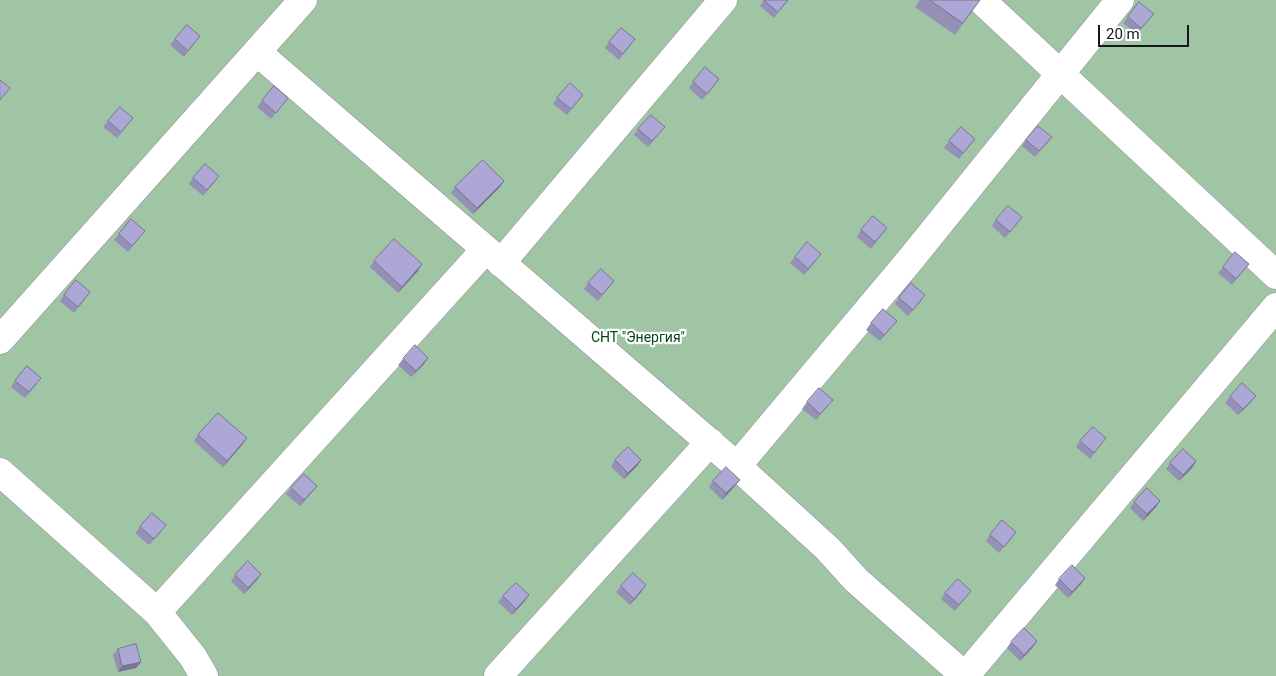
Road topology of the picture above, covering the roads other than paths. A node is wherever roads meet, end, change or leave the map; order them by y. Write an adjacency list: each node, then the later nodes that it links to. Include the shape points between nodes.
1 (303, 0): 5 (lane)
2 (723, 0): 7 (lane)
3 (981, 0): 6 (lane)
4 (1120, 0): 6 (lane)
5 (257, 52): 7 (lane); 10 (lane)
6 (1061, 73): 8 (lane); 12 (lane)
7 (493, 256): 11 (lane); 14 (lane)
8 (1276, 275)
9 (1276, 307): 17 (lane)
10 (0, 340)
11 (710, 442): 12 (lane); 16 (lane)
12 (737, 466): 17 (lane, via 828,549 856,580)
13 (0, 472): 14 (lane)
14 (157, 612): 15 (lane)
15 (204, 676)
16 (498, 676)
17 (965, 676)

